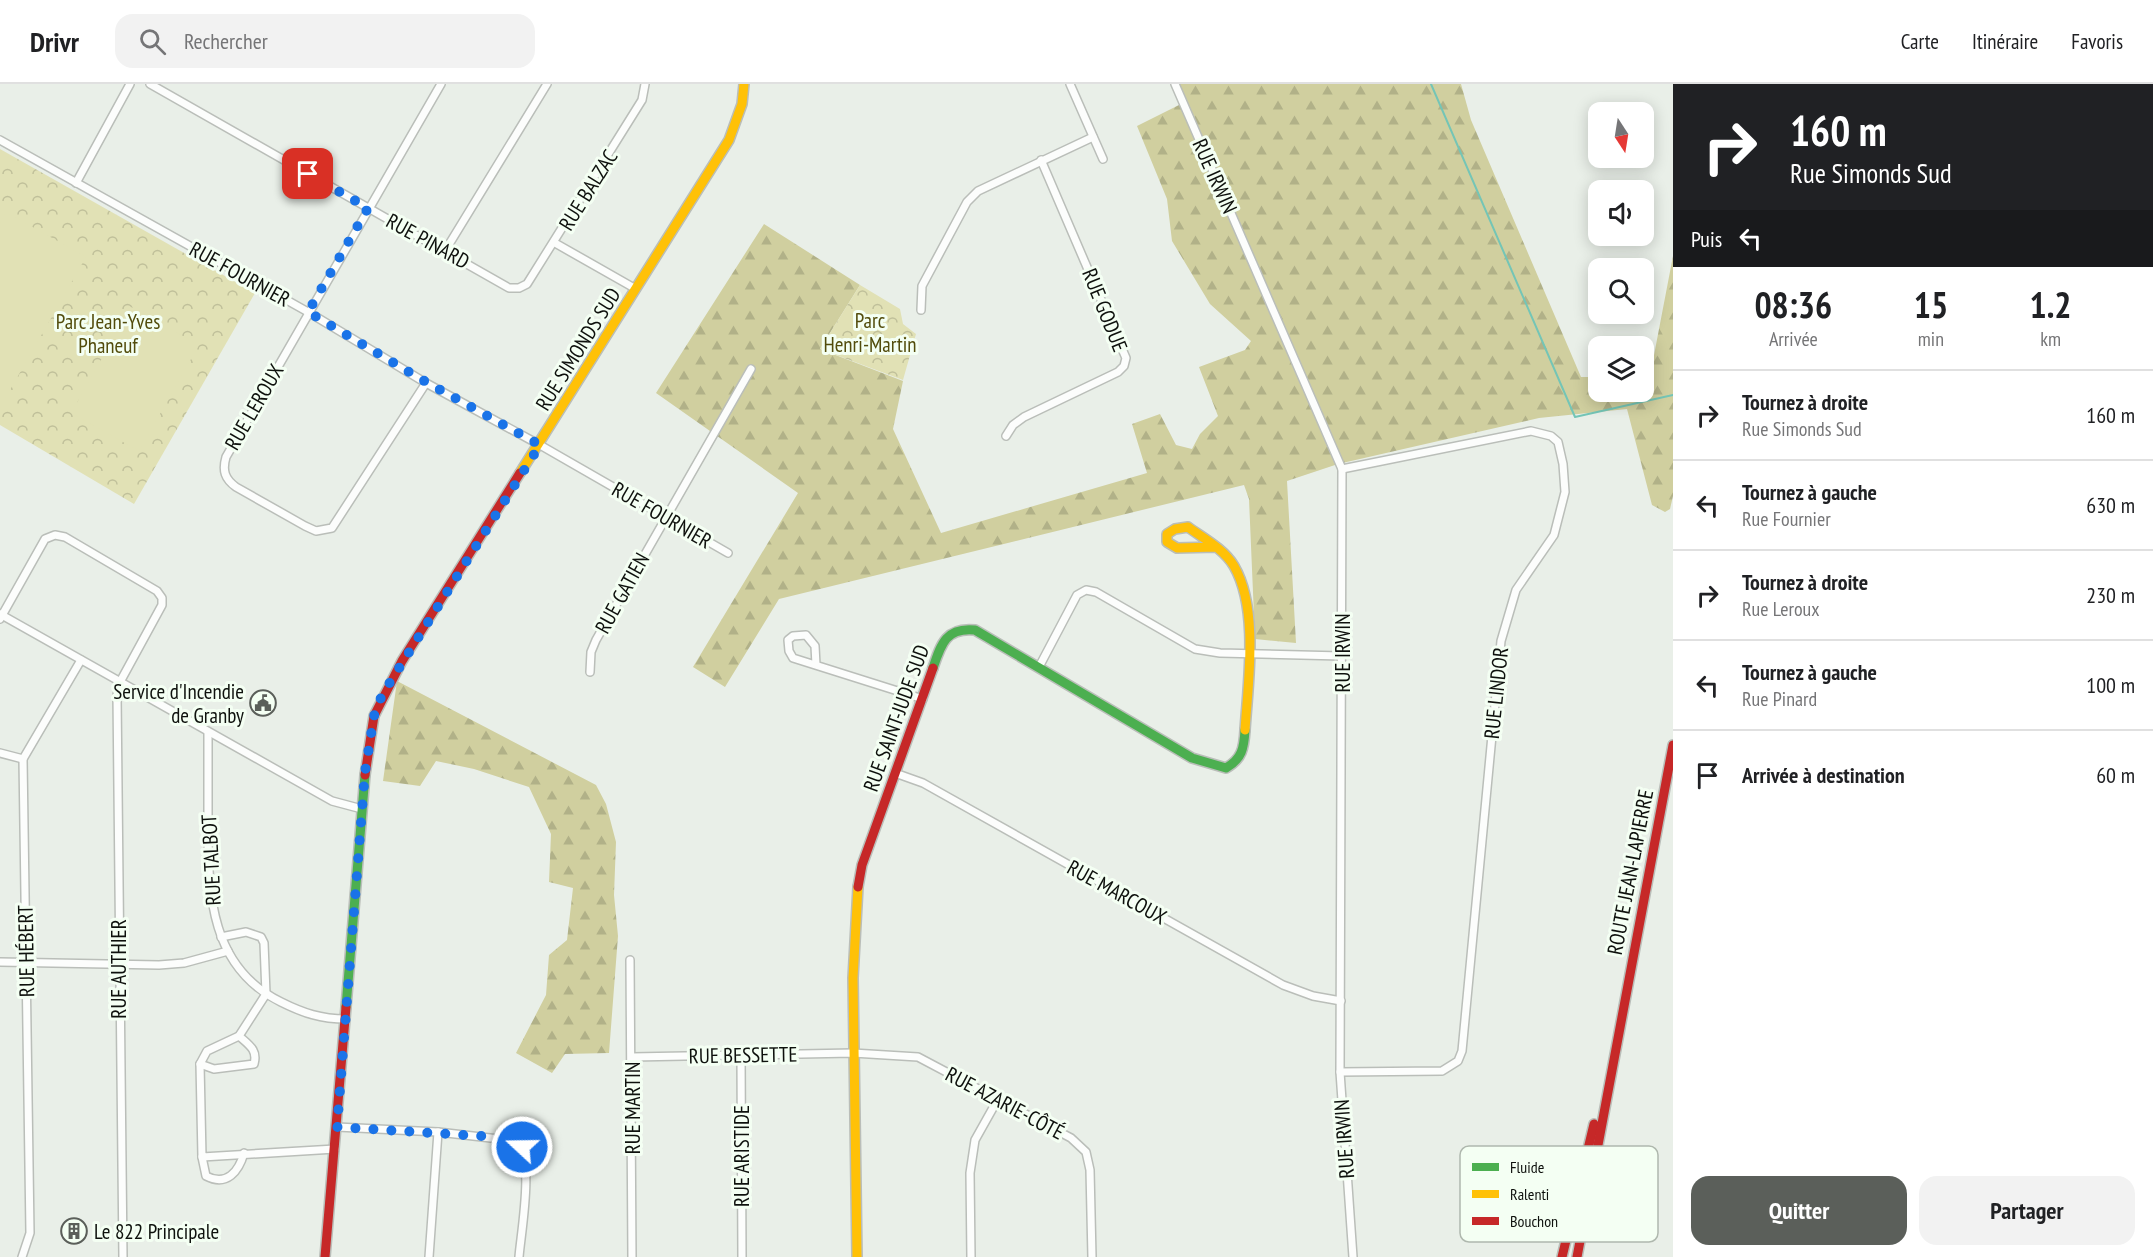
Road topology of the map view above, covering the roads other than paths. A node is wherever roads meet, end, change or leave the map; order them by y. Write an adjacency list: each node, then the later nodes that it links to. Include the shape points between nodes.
1 (130, 84): 13 (street)
2 (150, 84): 14 (street, RUE PINARD)
3 (441, 84): 14 (street, RUE LEROUX)
4 (547, 84): 16 (street)
5 (645, 84): 15 (street, RUE BALZAC, via 642,100)
6 (744, 84): 18 (main road, RUE SIMONDS SUD, via 742,104 729,140)
7 (1070, 84): 9 (street)
8 (1175, 84): 25 (street, RUE IRWIN)
9 (1094, 136): 11 (street); 12 (street)
10 (0, 140): 13 (street, RUE FOURNIER)
11 (1104, 159)
12 (1041, 160): 19 (street, via 978,191 967,202 922,286); 23 (street, RUE GODUE, via 1126,358 1118,372 1024,417)
13 (76, 183): 20 (street, RUE FOURNIER)
14 (368, 208): 16 (street, RUE PINARD); 20 (street, RUE LEROUX)
15 (555, 243): 17 (street, RUE BALZAC, via 527,284); 18 (street)
16 (446, 251): 17 (street, RUE PINARD, via 509,288)
17 (519, 288)
18 (636, 289): 24 (main road, RUE SIMONDS SUD)
19 (921, 310)
20 (308, 312): 22 (street, RUE FOURNIER); 22 (street, RUE LEROUX, via 226,457 224,473 236,487 316,531 332,528)
21 (751, 369): 26 (street, RUE GATIEN)
22 (426, 382): 24 (street, RUE FOURNIER)
23 (1006, 436)
24 (540, 445): 26 (street, RUE FOURNIER); 43 (main road, RUE SIMONDS SUD, via 382,695 374,716)
25 (1341, 469): 31 (street, RUE IRWIN); 59 (street, RUE LINDOR, via 1531,431 1558,442 1565,492 1554,535 1516,590 1500,641 1462,1051 1458,1061 1442,1071)
26 (665, 517): 28 (street, RUE FOURNIER); 35 (street, RUE GATIEN, via 596,640)
27 (1216, 547): 27 (main road, RUE SAINT-JUDE SUD, via 1177,548 1167,542 1167,534 1188,527); 30 (main road, RUE SAINT-JUDE SUD, via 1234,566 1244,595)
28 (728, 554)
29 (1, 616): 32 (street); 36 (street, via 45,539 65,537 162,597 162,605)
30 (1248, 653): 31 (street); 34 (street, via 1195,649 1096,591 1086,590 1077,595); 34 (main road, RUE SAINT-JUDE SUD, via 1244,748 1237,762 1226,768 1192,758)
31 (1342, 656): 51 (street, RUE IRWIN)
32 (81, 660): 36 (street); 41 (street)
33 (816, 665): 33 (street, via 790,655 789,640 801,633 806,635 815,646); 37 (street)
34 (1039, 667): 37 (main road, RUE SAINT-JUDE SUD, via 975,630 962,628 952,631 944,640)
35 (590, 672)
36 (120, 682): 38 (street); 49 (street, RUE AUTHIER)
37 (922, 699): 42 (main road, RUE SAINT-JUDE SUD)
38 (208, 732): 43 (street, via 332,801); 44 (street, RUE TALBOT, via 208,881)
39 (1673, 745): 52 (main road, ROUTE JEAN-LAPIERRE)
40 (0, 753): 41 (street)
41 (23, 759): 48 (street, RUE HÉBERT)
42 (896, 773): 51 (street, RUE MARCOUX, via 923,783 1283,985); 55 (main road, RUE SAINT-JUDE SUD, via 862,865 857,891 853,927)
43 (362, 809): 53 (main road, RUE SIMONDS SUD)
44 (221, 937): 45 (street, RUE TALBOT); 50 (street, via 246,932 261,937)
45 (228, 951): 49 (street, via 184,963); 50 (street, RUE TALBOT)
46 (630, 960): 57 (street, RUE MARTIN)
47 (0, 962): 48 (street)
48 (26, 963): 49 (street); 70 (street, RUE HÉBERT, via 30,1233)
49 (117, 964): 71 (street, RUE AUTHIER)
50 (266, 994): 53 (street, RUE TALBOT, via 323,1019); 54 (street)
51 (1341, 1001): 59 (street, RUE IRWIN)
52 (1623, 1007): 63 (main road, ROUTE JEAN-LAPIERRE); 64 (main road, ROUTE JEAN-LAPIERRE)
53 (346, 1019): 61 (main road, RUE SIMONDS SUD)
54 (239, 1036): 58 (street, via 207,1051); 58 (street, via 253,1048 254,1064 214,1069)
55 (853, 1053): 56 (street, RUE BESSETTE); 60 (street, RUE AZARIE-CÔTÉ, via 918,1057); 77 (main road, RUE SAINT-JUDE SUD)
56 (741, 1054): 57 (street, RUE BESSETTE); 76 (street, RUE ARISTIDE)
57 (632, 1057): 75 (street, RUE MARTIN)
58 (200, 1064): 67 (street)
59 (1340, 1072): 80 (street, RUE IRWIN)
60 (998, 1099): 78 (street, via 975,1140 970,1173); 79 (street, RUE AZARIE-CÔTÉ, via 1071,1138 1086,1152)
61 (337, 1127): 62 (street); 65 (main road, RUE SIMONDS SUD)
62 (438, 1132): 73 (street); 74 (street, via 512,1138 522,1147 525,1189)
63 (1589, 1146)
64 (1597, 1146)
65 (335, 1149): 66 (street); 72 (main road, RUE SIMONDS SUD)
66 (244, 1153): 67 (street); 67 (street, via 233,1176 213,1180 206,1176)
67 (202, 1157)
68 (1566, 1242): 81 (main road, ROUTE JEAN-LAPIERRE)
69 (1580, 1242): 82 (main road, ROUTE JEAN-LAPIERRE)
70 (22, 1257)
71 (123, 1257)
72 (325, 1257)
73 (429, 1257)
74 (519, 1257)
75 (632, 1257)
76 (742, 1257)
77 (857, 1257)
78 (971, 1257)
79 (1092, 1257)
80 (1353, 1257)
81 (1562, 1257)
82 (1577, 1257)

